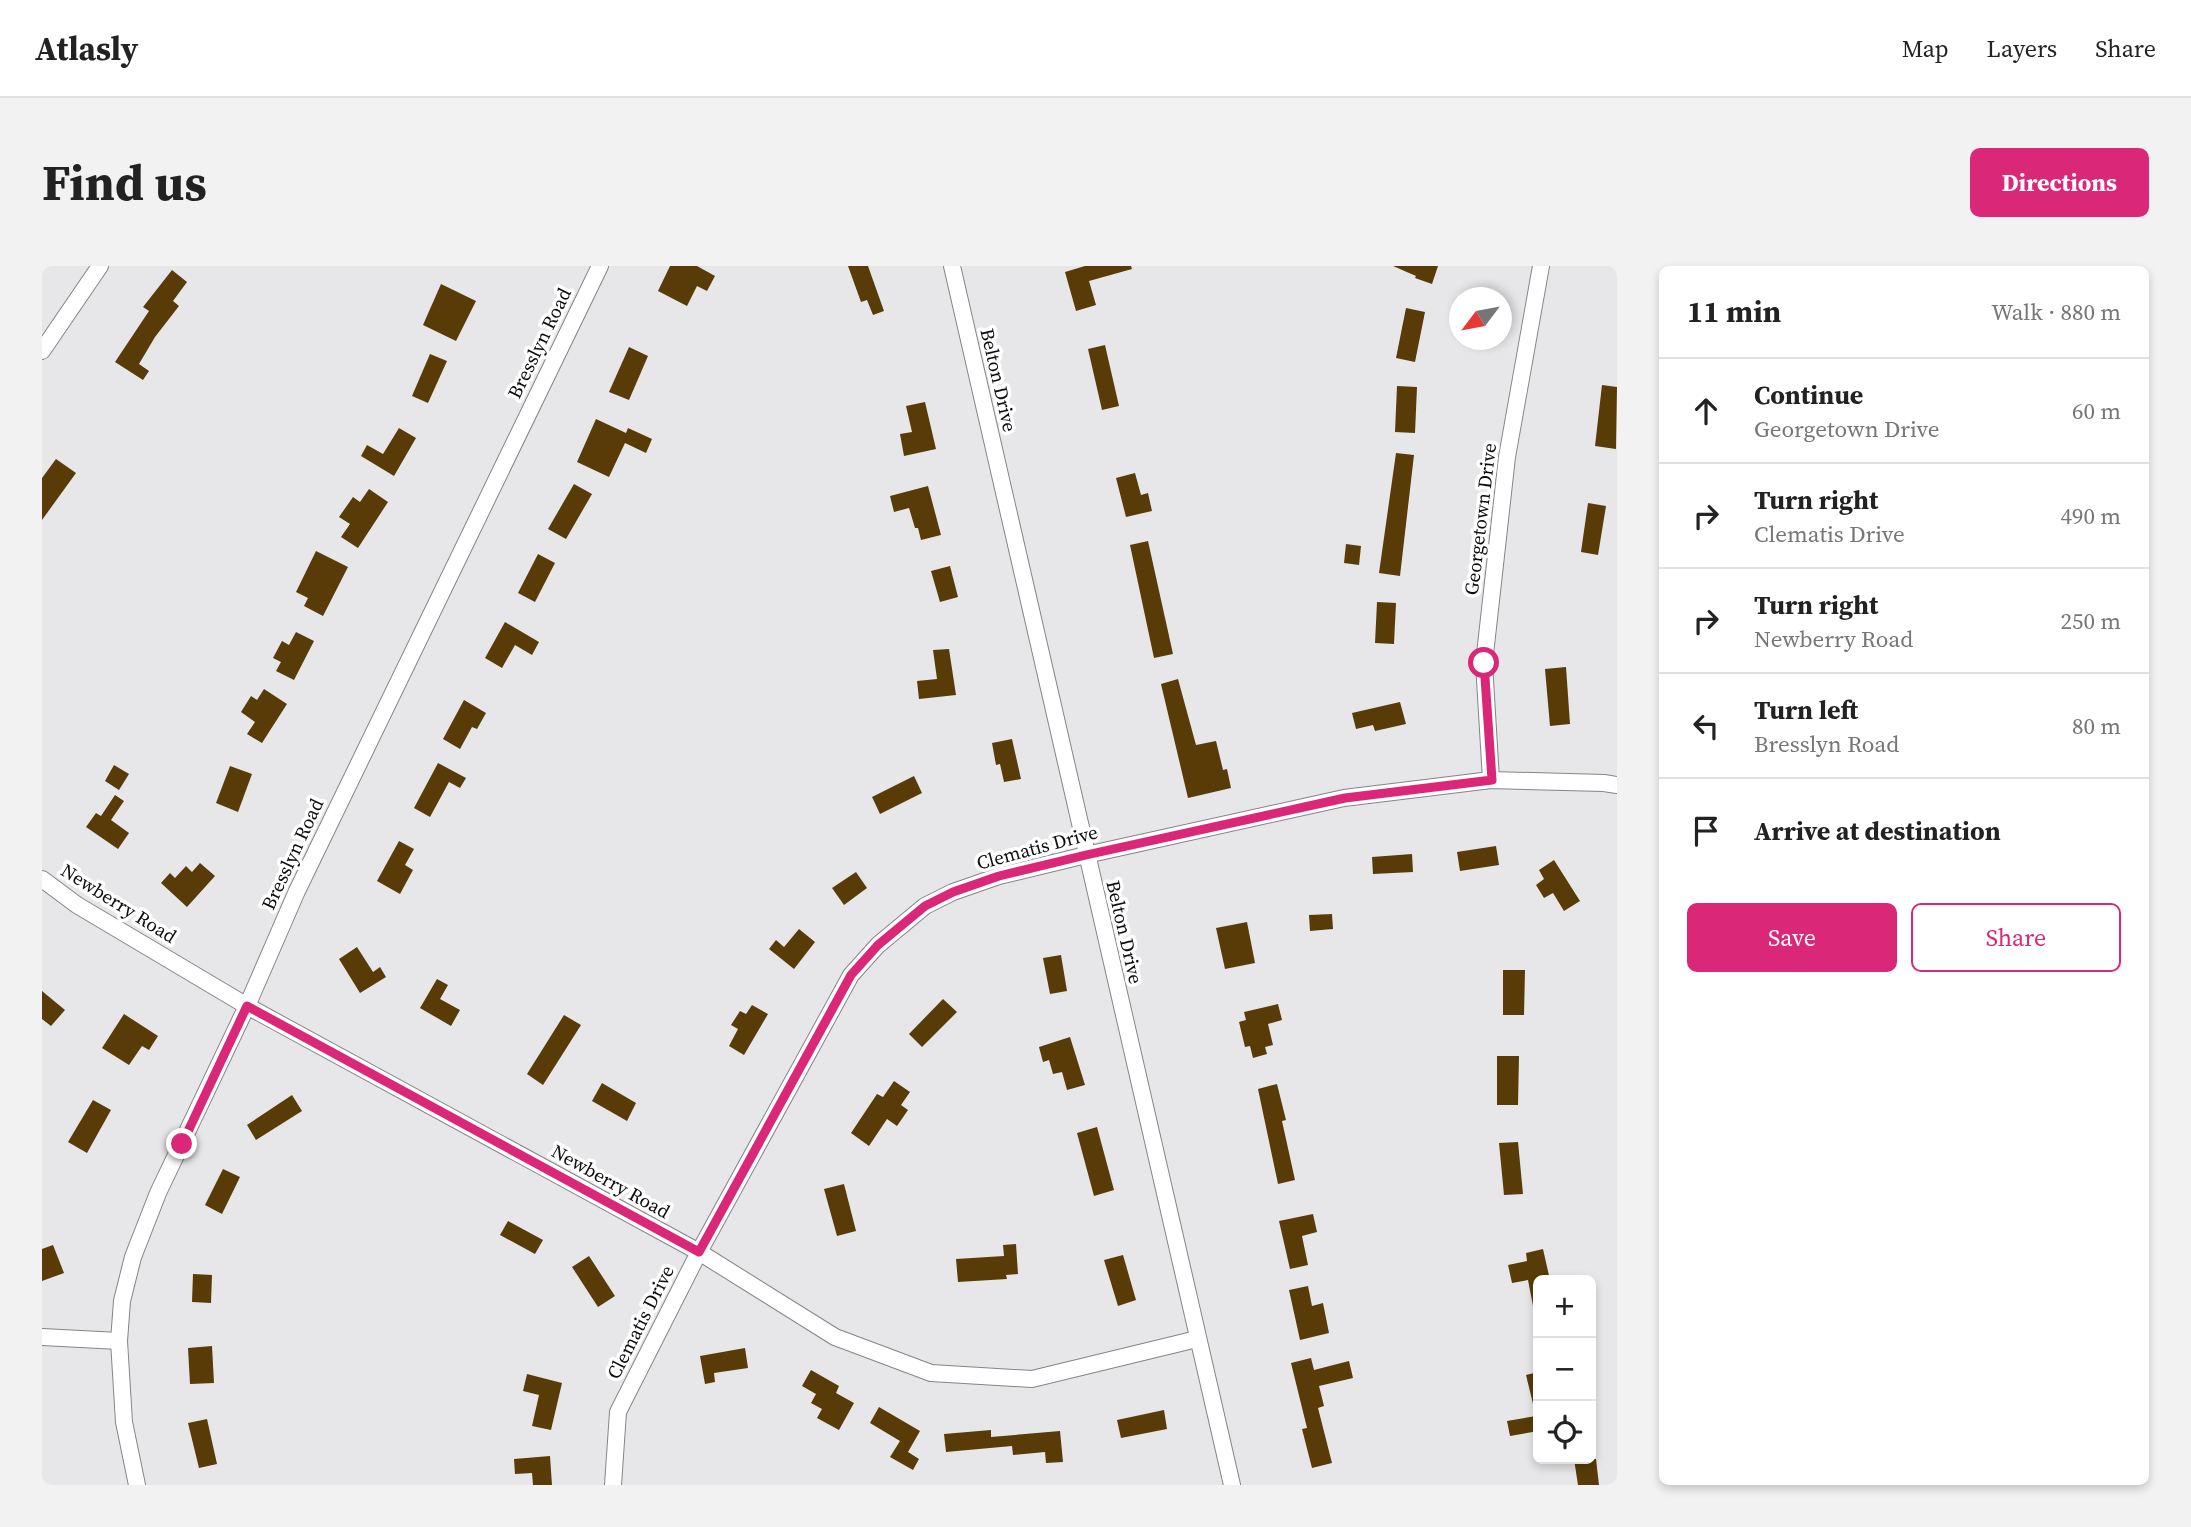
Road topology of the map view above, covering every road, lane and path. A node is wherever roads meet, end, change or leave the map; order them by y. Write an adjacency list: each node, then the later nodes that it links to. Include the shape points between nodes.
1 (100, 266): 5 (street)
2 (600, 266): 10 (street, Bresslyn Road, via 297,891)
3 (952, 266): 8 (street, Belton Drive)
4 (1541, 266): 6 (street, Georgetown Drive, via 1507,457 1484,663)
5 (42, 351)
6 (1492, 780): 7 (street, Clematis Drive); 8 (street, Clematis Drive, via 1345,798)
7 (1617, 785)
8 (1086, 855): 11 (street, Clematis Drive, via 953,892 910,916 878,945 851,975); 13 (street, Belton Drive)
9 (42, 879): 10 (street, Newberry Road, via 77,905)
10 (247, 1006): 11 (street, Newberry Road); 14 (street, Bresslyn Road, via 158,1193 133,1257 122,1301)
11 (699, 1252): 13 (street, Newberry Road, via 835,1337 931,1373 1032,1379); 16 (street, Clematis Drive, via 618,1412)
12 (42, 1337): 14 (street)
13 (1197, 1339): 17 (street, Belton Drive)
14 (119, 1340): 15 (street, Bresslyn Road, via 124,1422)
15 (137, 1485)
16 (613, 1485)
17 (1232, 1485)

